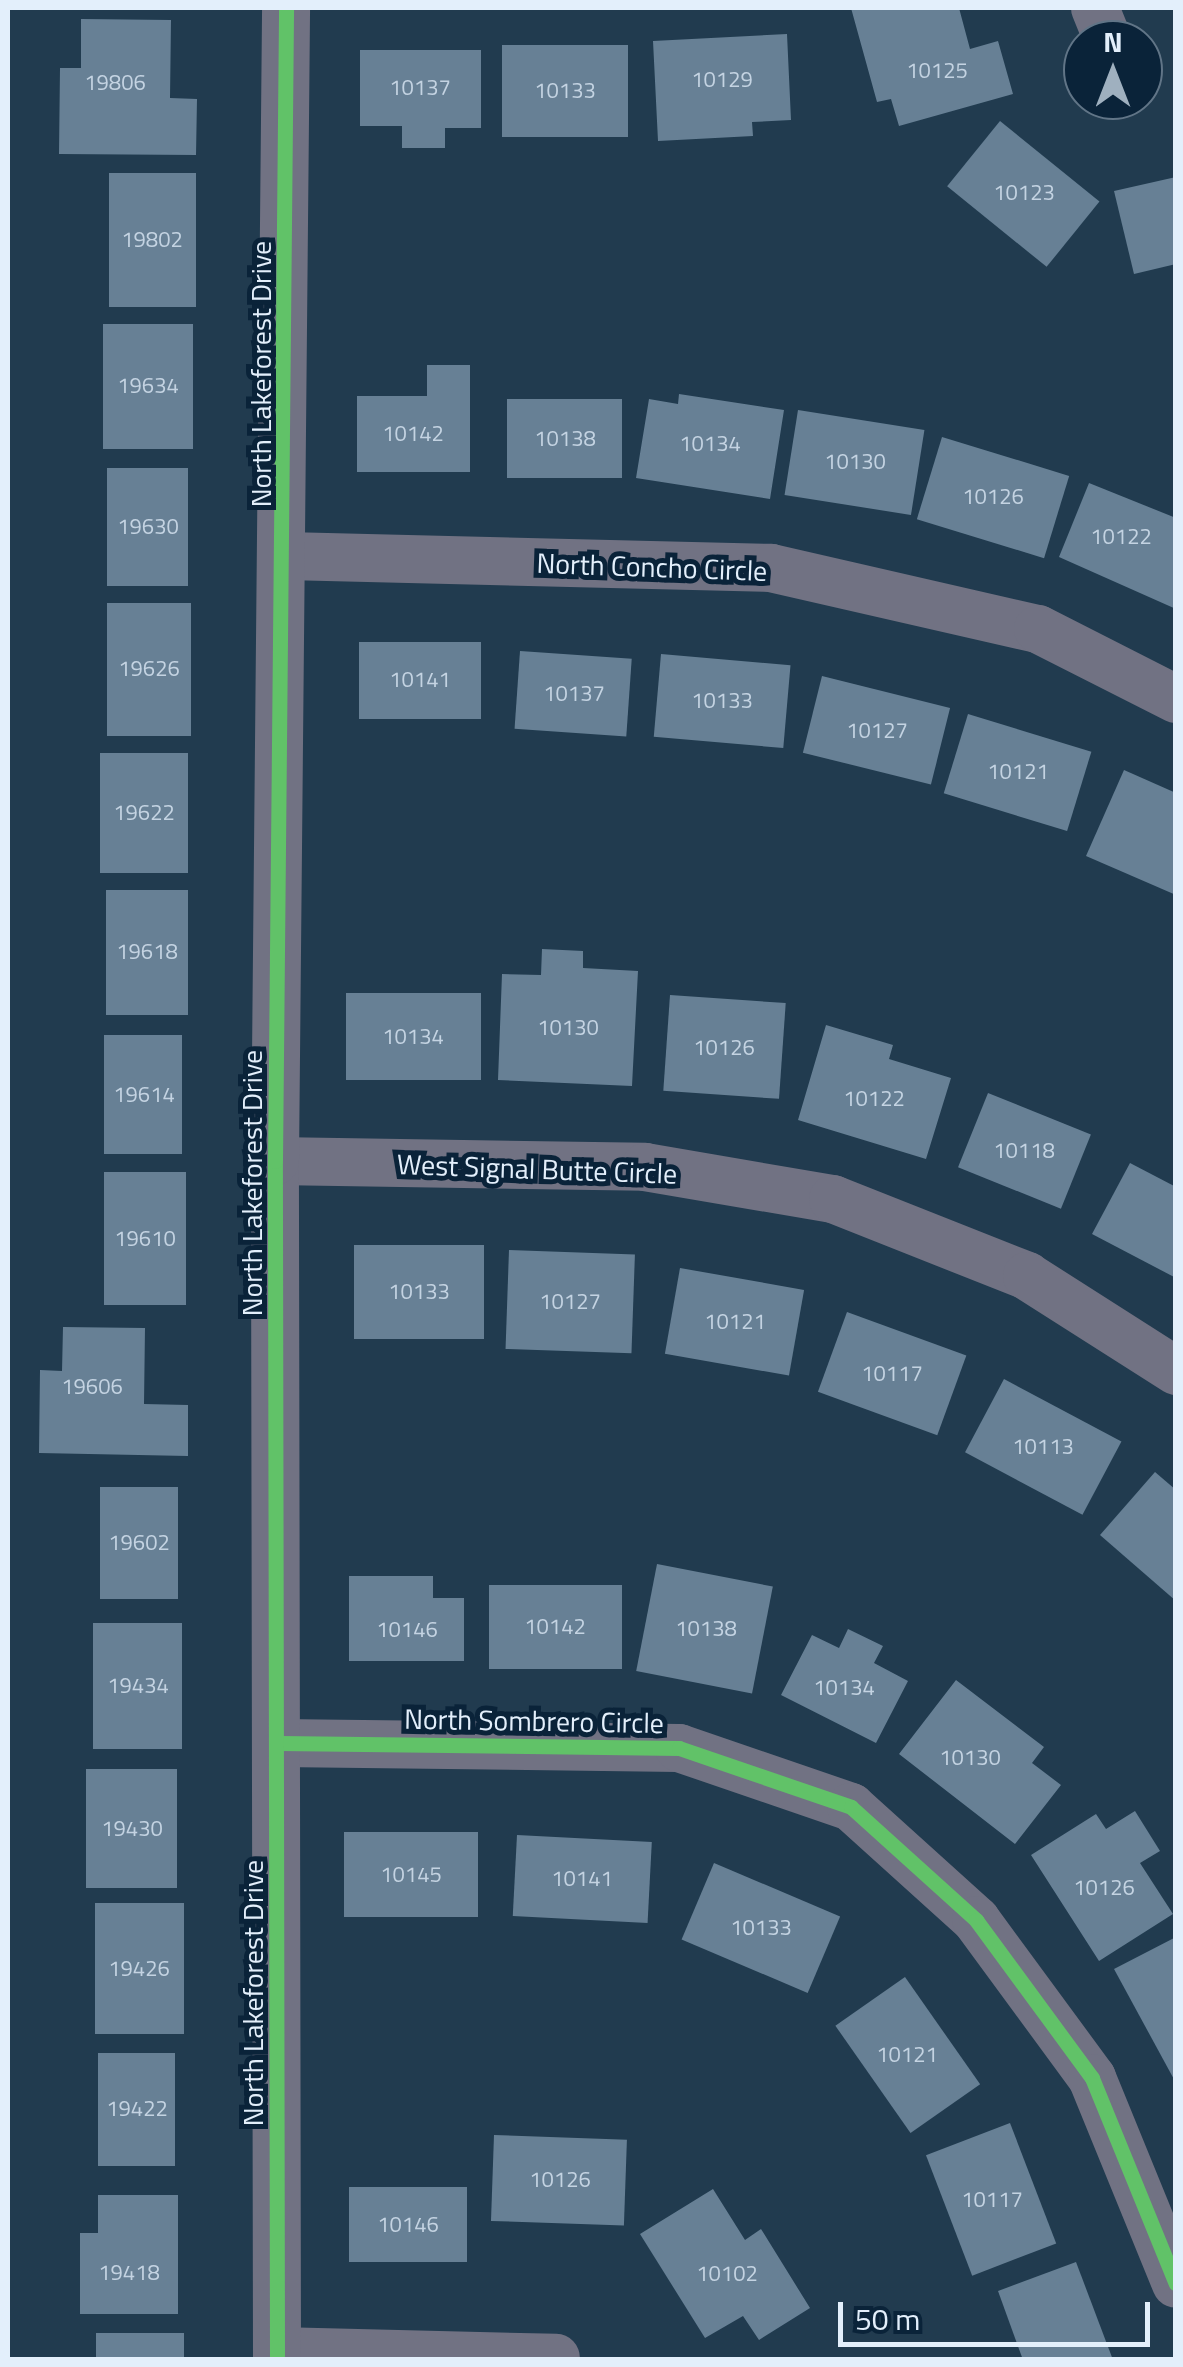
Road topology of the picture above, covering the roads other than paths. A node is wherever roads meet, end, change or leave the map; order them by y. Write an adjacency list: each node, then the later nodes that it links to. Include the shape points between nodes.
1 (286, 8): 2 (street, North Lakeforest Drive)
2 (286, 556): 3 (street, North Concho Circle, via 771,568 1038,629); 4 (street, North Lakeforest Drive)
3 (1176, 700)
4 (275, 1161): 5 (street, West Signal Butte Circle, via 644,1167 834,1198 1027,1276); 6 (street, North Lakeforest Drive)
5 (1176, 1370)
6 (279, 1743): 7 (street, North Sombrero Circle, via 679,1748 852,1807 976,1920 1092,2078); 8 (street, North Lakeforest Drive)
7 (1176, 2284)
8 (277, 2355): 9 (street)
9 (556, 2358)

